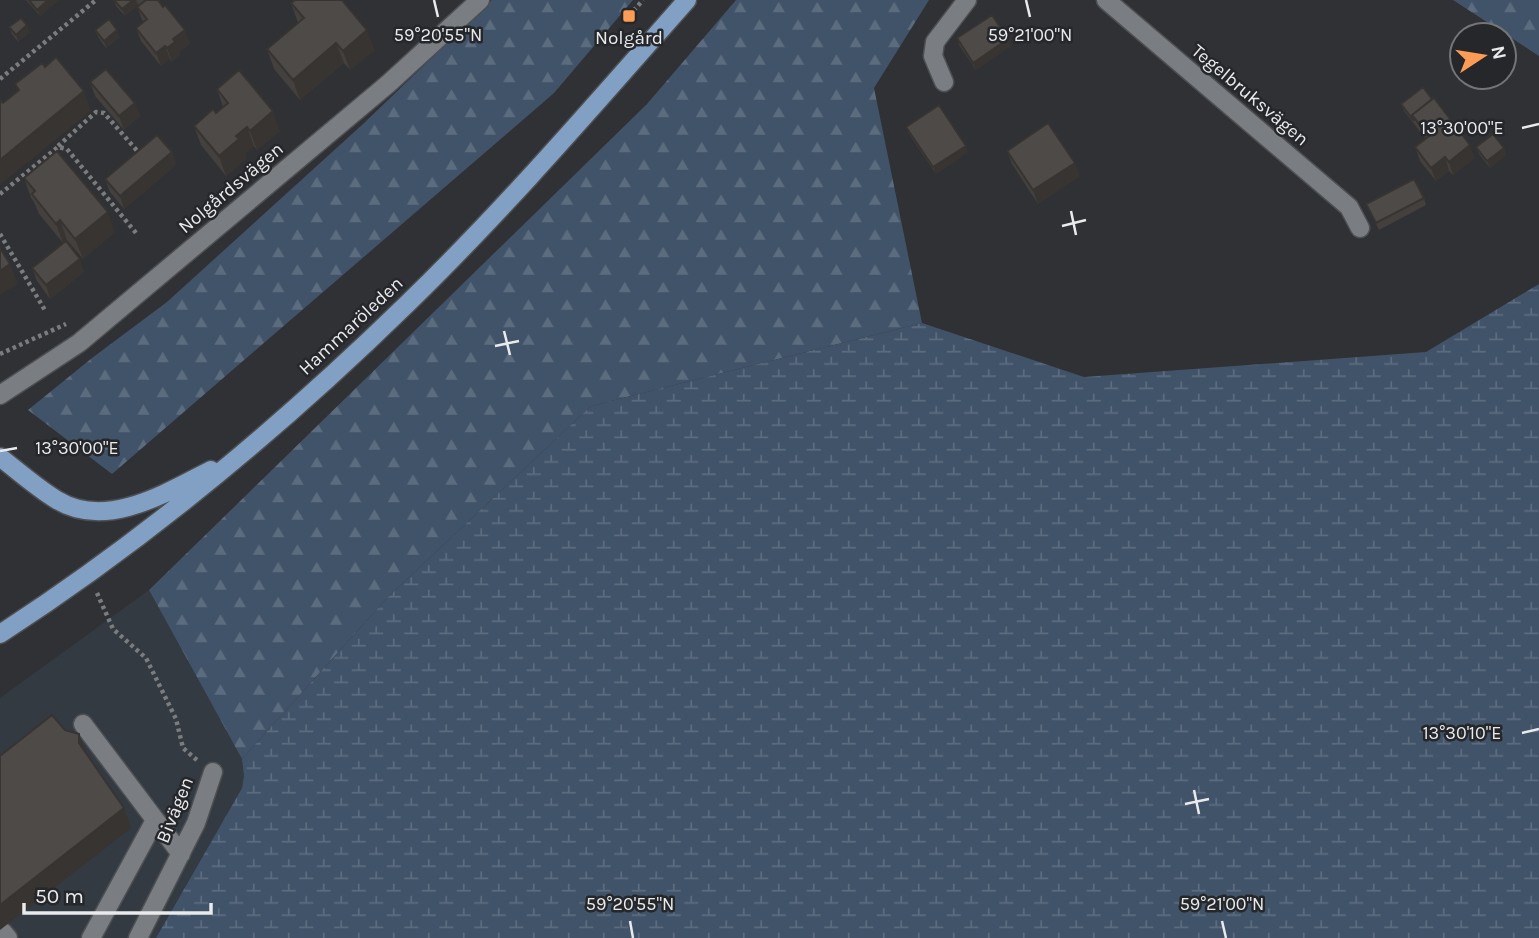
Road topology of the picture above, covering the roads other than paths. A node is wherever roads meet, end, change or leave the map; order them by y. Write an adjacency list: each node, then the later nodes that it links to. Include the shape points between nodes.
1 (480, 0): 7 (street, Nolgårdsvägen, via 388,84 90,333)
2 (687, 0): 9 (main road, Hammaröleden, via 407,304)
3 (967, 0): 5 (street, via 935,42 933,56)
4 (1106, 0): 6 (street, Tegelbruksvägen, via 1349,207)
5 (944, 82)
6 (1360, 228)
7 (0, 395)
8 (0, 457): 9 (main road, via 58,501 79,510 106,512 169,491)
9 (236, 458): 10 (main road, Hammaröleden, via 179,506)
10 (0, 635)
11 (83, 724): 13 (street)
12 (213, 772): 14 (street, Bivägen)
13 (154, 822): 14 (street); 15 (street)
14 (180, 854): 16 (street, Bivägen)
15 (91, 938)
16 (138, 938)

